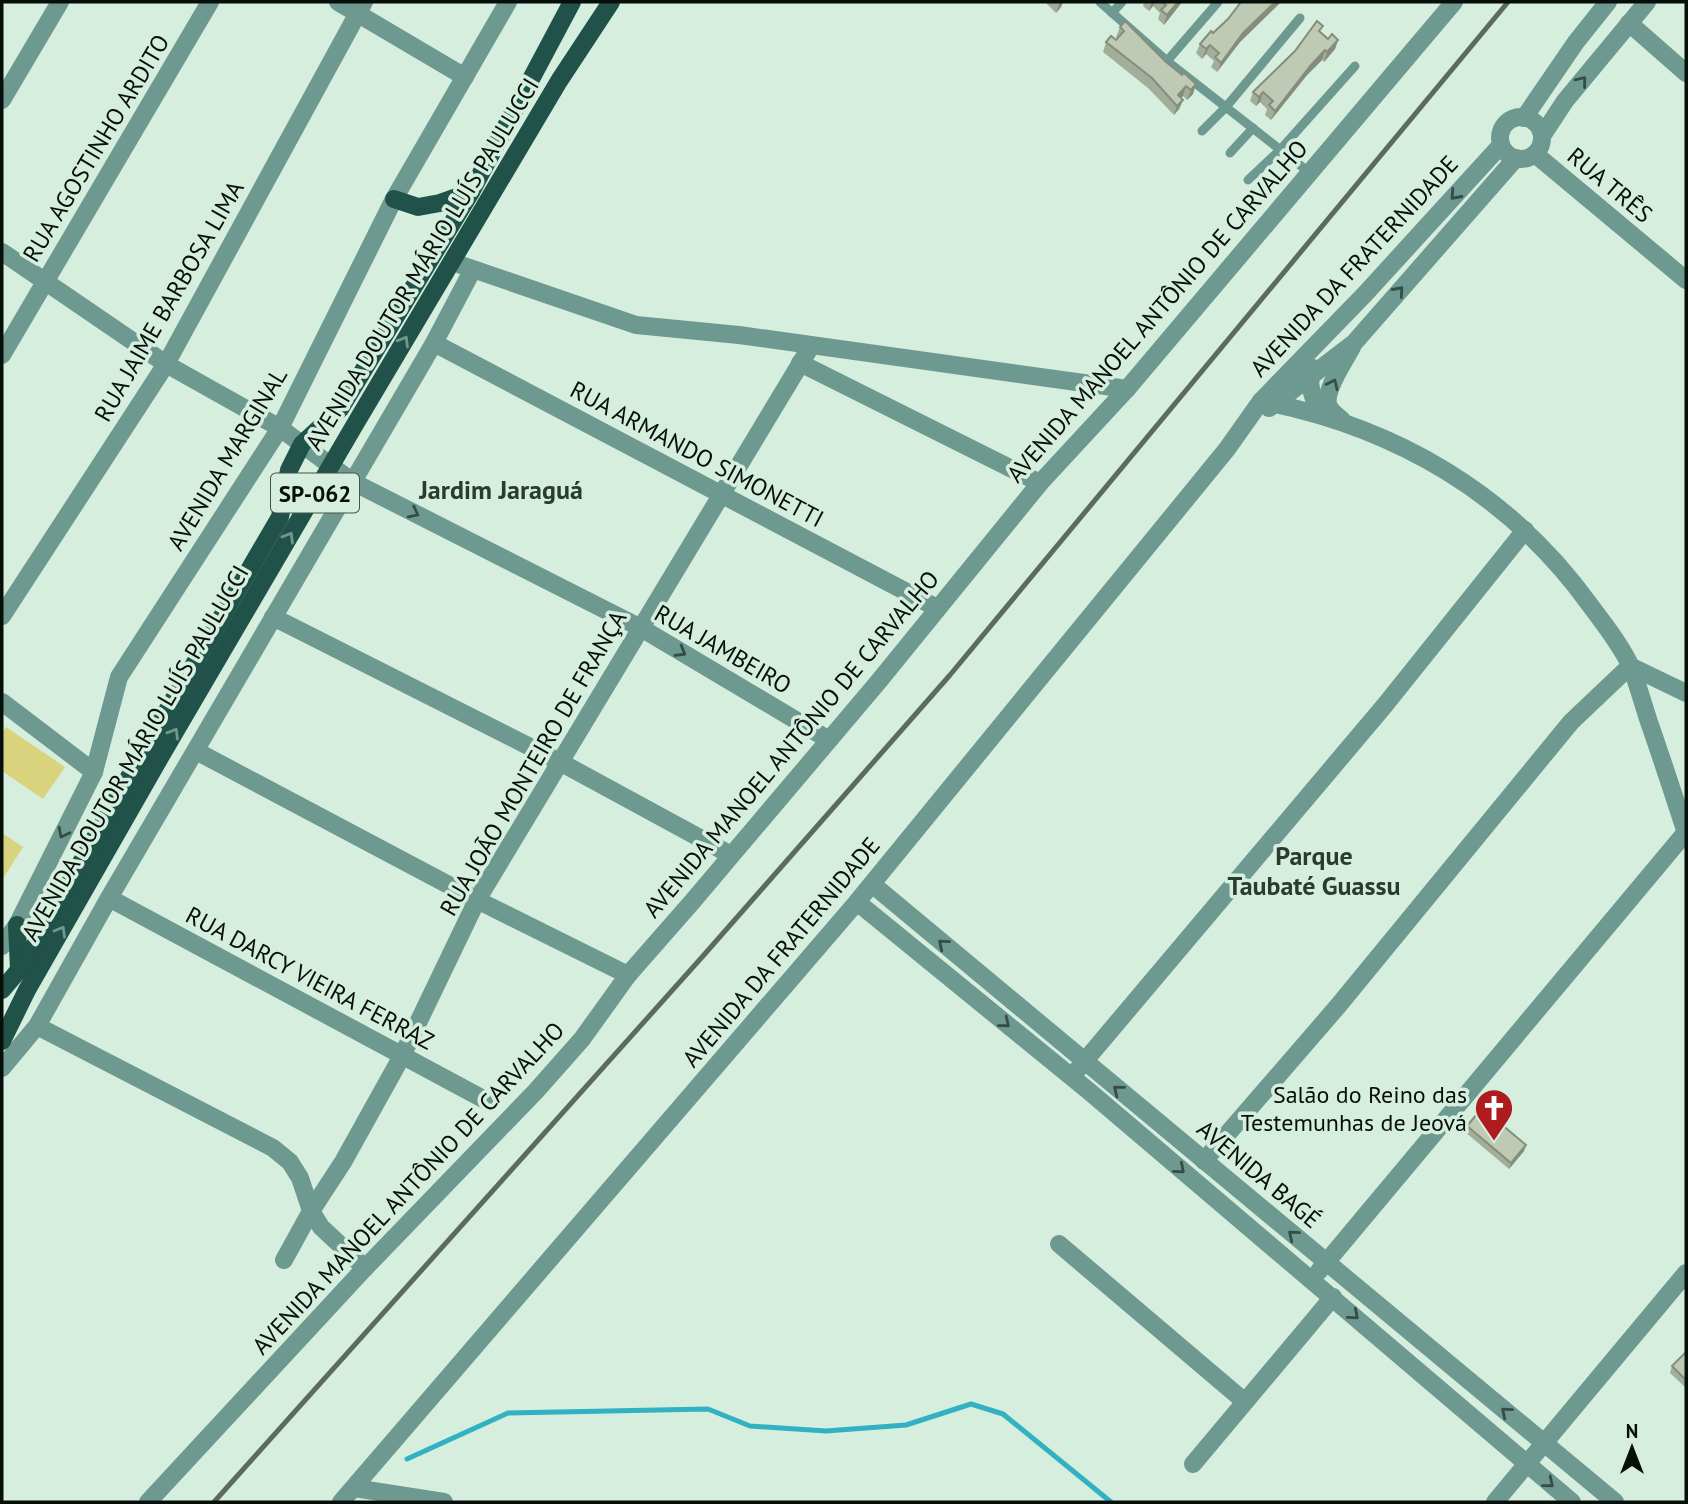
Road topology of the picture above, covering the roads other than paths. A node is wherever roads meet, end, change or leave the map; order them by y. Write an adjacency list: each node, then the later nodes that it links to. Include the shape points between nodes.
1 (60, 2): 21 (street)
2 (210, 2): 39 (street, RUA AGOSTINHO ARDITO)
3 (338, 2): 13 (street)
4 (508, 2): 20 (street, AVENIDA MARGINAL)
5 (572, 2): 34 (main road, AVENIDA DOUTOR MÁRIO LUÍS PAULUCCI / SP-062)
6 (611, 2): 37 (main road, AVENIDA DOUTOR MÁRIO LUÍS PAULUCCI / SP-062)
7 (1100, 2): 14 (lane)
8 (1122, 2): 14 (lane)
9 (1218, 2): 17 (lane)
10 (1454, 2): 32 (street, AVENIDA MANOEL ANTÔNIO DE CARVALHO)
11 (1608, 2): 23 (street, AVENIDA DA FRATERNIDADE)
12 (1647, 2): 16 (street)
13 (361, 8): 20 (street); 47 (street, RUA JAIME BARBOSA LIMA)
14 (1112, 13): 17 (lane)
15 (1300, 18): 22 (lane)
16 (1629, 23): 19 (street); 26 (street, one-way to 16)
17 (1167, 61): 22 (lane)
18 (1355, 66): 28 (lane)
19 (1686, 73)
20 (465, 77): 35 (street, AVENIDA MARGINAL)
21 (2, 100)
22 (1226, 107): 24 (lane); 25 (lane)
23 (1524, 118): 26 (street, via 1536,124); 27 (street, AVENIDA DA FRATERNIDADE, via 1505,125)
24 (1253, 128): 28 (lane); 29 (lane)
25 (1202, 131)
26 (1542, 136): 30 (street)
27 (1501, 145): 31 (street); 41 (street, AVENIDA DA FRATERNIDADE, one-way to 41)
28 (1280, 150): 32 (lane); 33 (lane)
29 (1230, 153)
30 (1535, 154): 31 (street); 40 (street, RUA TRÊS)
31 (1516, 158): 43 (street, AVENIDA DA FRATERNIDADE, one-way to 31)
32 (1310, 173): 49 (street, AVENIDA MANOEL ANTÔNIO DE CARVALHO)
33 (1248, 180)
34 (471, 192): 35 (main road, via 418,207); 54 (main road, AVENIDA DOUTOR MÁRIO LUÍS PAULUCCI / SP-062, via 340,409)
35 (394, 199): 53 (street, AVENIDA MARGINAL)
36 (2, 252): 39 (street, RUA JAMBEIRO)
37 (452, 261): 38 (street); 55 (main road, AVENIDA DOUTOR MÁRIO LUÍS PAULUCCI / SP-062, one-way to 37)
38 (472, 271): 42 (street); 44 (street, via 636,325)
39 (46, 280): 45 (street, RUA AGOSTINHO ARDITO); 47 (street, RUA JAMBEIRO)
40 (1686, 280)
41 (1365, 294): 48 (street, via 1324,347); 50 (street, AVENIDA DA FRATERNIDADE)
42 (434, 343): 56 (street); 58 (street, RUA ARMANDO SIMONETTI)
43 (1354, 343): 48 (street, AVENIDA DA FRATERNIDADE); 52 (street, one-way to 43, via 1329,407 1328,398)
44 (811, 346): 46 (street, RUA JOÃO MONTEIRO DE FRANÇA); 49 (street)
45 (2, 355)
46 (800, 363): 57 (street); 58 (street, RUA JOÃO MONTEIRO DE FRANÇA)
47 (166, 364): 53 (street, RUA JAMBEIRO); 61 (street, RUA JAIME BARBOSA LIMA)
48 (1309, 376): 50 (street, AVENIDA DA FRATERNIDADE); 51 (street)
49 (1127, 389): 57 (street, AVENIDA MANOEL ANTÔNIO DE CARVALHO)
50 (1268, 402): 51 (street); 73 (street, AVENIDA DA FRATERNIDADE, via 1246,423)
51 (1321, 415): 52 (street)
52 (1344, 423): 59 (street, via 1454,474)
53 (280, 428): 54 (street, RUA JAMBEIRO); 70 (street, AVENIDA MARGINAL, via 119,677)
54 (302, 444): 55 (street, RUA JAMBEIRO); 79 (main road, AVENIDA DOUTOR MÁRIO LUÍS PAULUCCI / SP-062, via 289,470 280,517)
55 (331, 467): 56 (street, RUA JAMBEIRO); 83 (main road, AVENIDA DOUTOR MÁRIO LUÍS PAULUCCI / SP-062, one-way to 55, via 162,754)
56 (353, 482): 62 (street); 63 (street, RUA JAMBEIRO, one-way to 63)
57 (1041, 483): 60 (street, AVENIDA MANOEL ANTÔNIO DE CARVALHO)
58 (721, 495): 60 (street, RUA ARMANDO SIMONETTI); 63 (street, RUA JOÃO MONTEIRO DE FRANÇA)
59 (1525, 530): 64 (street, via 1569,575); 85 (street, via 1376,716)
60 (937, 608): 67 (street, AVENIDA MANOEL ANTÔNIO DE CARVALHO)
61 (2, 616)
62 (273, 617): 68 (street); 69 (street)
63 (641, 628): 67 (street, RUA JAMBEIRO, one-way to 67); 69 (street, RUA JOÃO MONTEIRO DE FRANÇA)
64 (1630, 666): 65 (street); 71 (street); 89 (street, via 1571,722)
65 (1686, 694)
66 (2, 702): 70 (street)
67 (829, 740): 72 (street, AVENIDA MANOEL ANTÔNIO DE CARVALHO)
68 (196, 751): 74 (street); 75 (street)
69 (560, 762): 72 (street); 75 (street, RUA JOÃO MONTEIRO DE FRANÇA)
70 (94, 772): 77 (street, AVENIDA MARGINAL, one-way to 77)
71 (1686, 832): 93 (street)
72 (731, 855): 80 (street, AVENIDA MANOEL ANTÔNIO DE CARVALHO)
73 (872, 884): 76 (street, AVENIDA DA FRATERNIDADE); 85 (street, AVENIDA BAGÉ, one-way to 73)
74 (109, 898): 82 (street); 84 (street, RUA DARCY VIEIRA FERRAZ)
75 (477, 900): 80 (street); 84 (street, RUA JOÃO MONTEIRO DE FRANÇA)
76 (857, 902): 87 (street, AVENIDA BAGÉ, one-way to 87); 102 (street, AVENIDA DA FRATERNIDADE)
77 (17, 925): 78 (street, AVENIDA MARGINAL); 79 (main road)
78 (2, 946)
79 (19, 970): 81 (main road, SP-062)
80 (628, 975): 94 (street, AVENIDA MANOEL ANTÔNIO DE CARVALHO, via 582,1040)
81 (2, 990)
82 (37, 1026): 86 (street); 90 (street, via 273,1148 300,1178)
83 (2, 1041)
84 (402, 1056): 88 (street, RUA DARCY VIEIRA FERRAZ); 90 (street, RUA JOÃO MONTEIRO DE FRANÇA)
85 (1084, 1062): 87 (street); 89 (street, AVENIDA BAGÉ, one-way to 85)
86 (2, 1068)
87 (1072, 1077): 96 (street, AVENIDA BAGÉ, one-way to 96)
88 (487, 1101)
89 (1204, 1161): 93 (street, AVENIDA BAGÉ, one-way to 89)
90 (311, 1211): 92 (street, RUA JOÃO MONTEIRO DE FRANÇA); 94 (street, via 321,1227)
91 (1059, 1244): 98 (street)
92 (284, 1260)
93 (1327, 1262): 96 (street); 99 (street, AVENIDA BAGÉ, one-way to 93)
94 (366, 1268): 103 (street, AVENIDA MANOEL ANTÔNIO DE CARVALHO)
95 (1686, 1273): 99 (street)
96 (1312, 1279): 97 (street, AVENIDA BAGÉ)
97 (1333, 1297): 98 (street); 101 (street, AVENIDA BAGÉ, one-way to 101)
98 (1244, 1401): 100 (street)
99 (1544, 1443): 101 (street); 108 (street, AVENIDA BAGÉ)
100 (1193, 1464)
101 (1526, 1464): 106 (street); 107 (street, AVENIDA BAGÉ, one-way to 107)
102 (354, 1488): 104 (street, AVENIDA DA FRATERNIDADE); 105 (street)
103 (148, 1502)
104 (341, 1502)
105 (444, 1502)
106 (1495, 1502)
107 (1572, 1502)
108 (1615, 1502)

